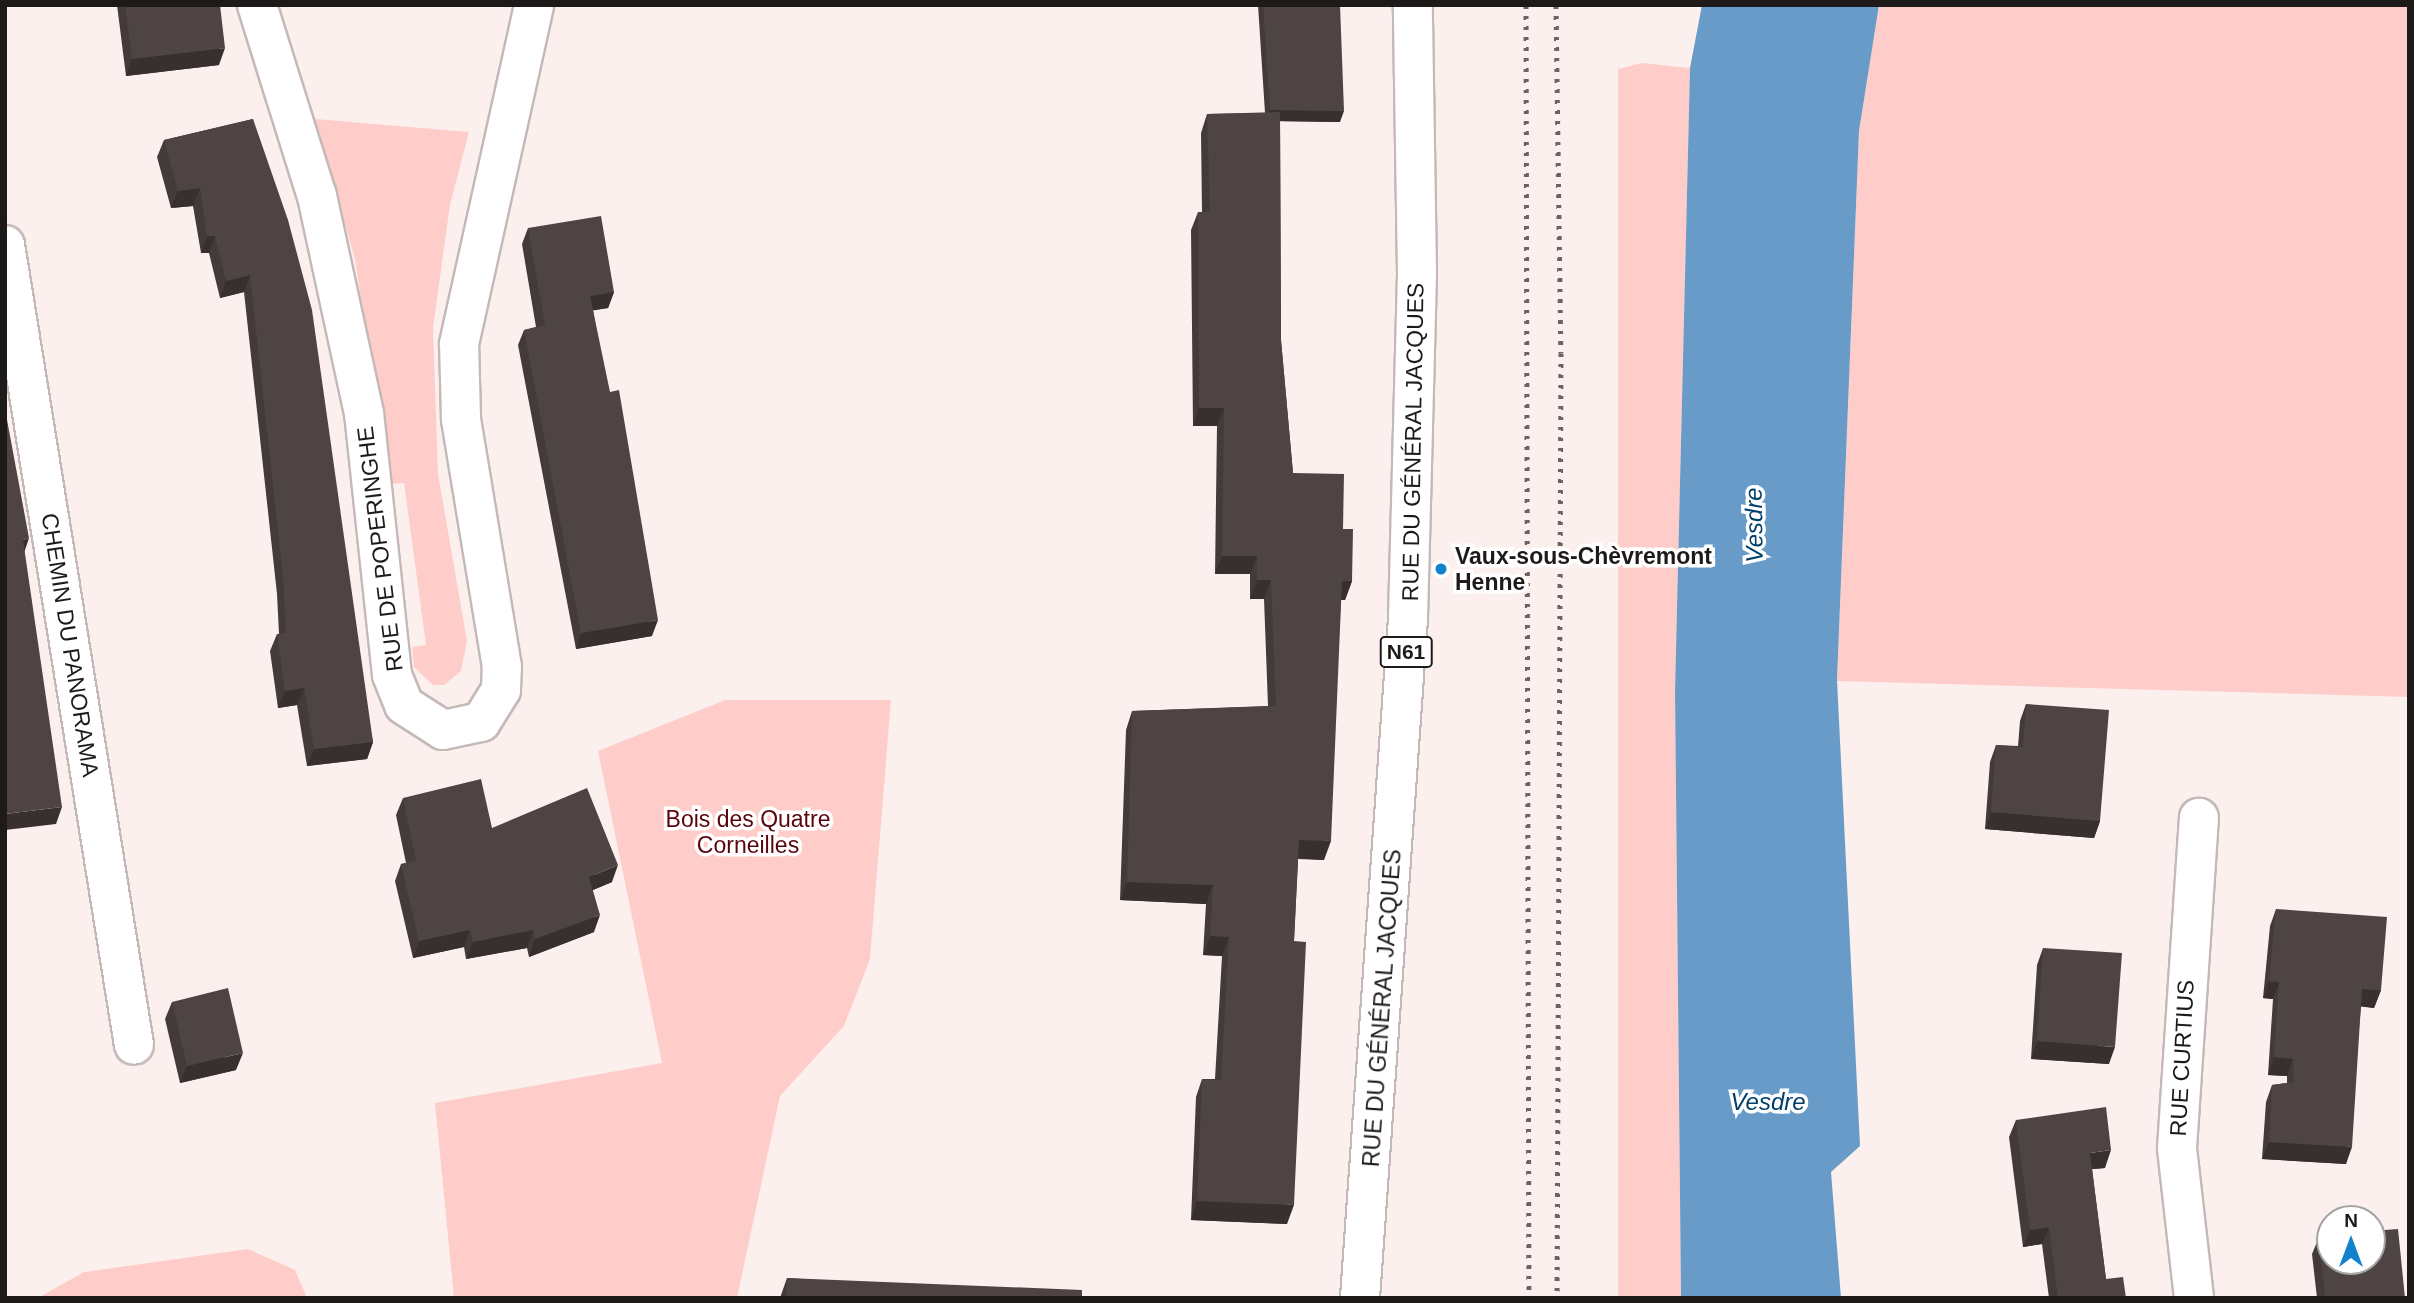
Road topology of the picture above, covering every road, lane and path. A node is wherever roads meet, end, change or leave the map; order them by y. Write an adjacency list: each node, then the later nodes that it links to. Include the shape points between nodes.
1 (257, 5): 2 (street, RUE DE POPERINGHE, via 317,196 364,413 393,675 404,705 443,730 481,722 500,690 502,667 461,418 458,344)
2 (534, 5)
3 (1413, 5): 7 (street, RUE DU GÉNÉRAL JACQUES / N61, via 1417,273 1408,618)
4 (5, 245): 6 (street, CHEMIN DU PANORAMA)
5 (2199, 818): 8 (street, RUE CURTIUS, via 2177,1148)
6 (134, 1045)
7 (1360, 1298)
8 (2194, 1298)

